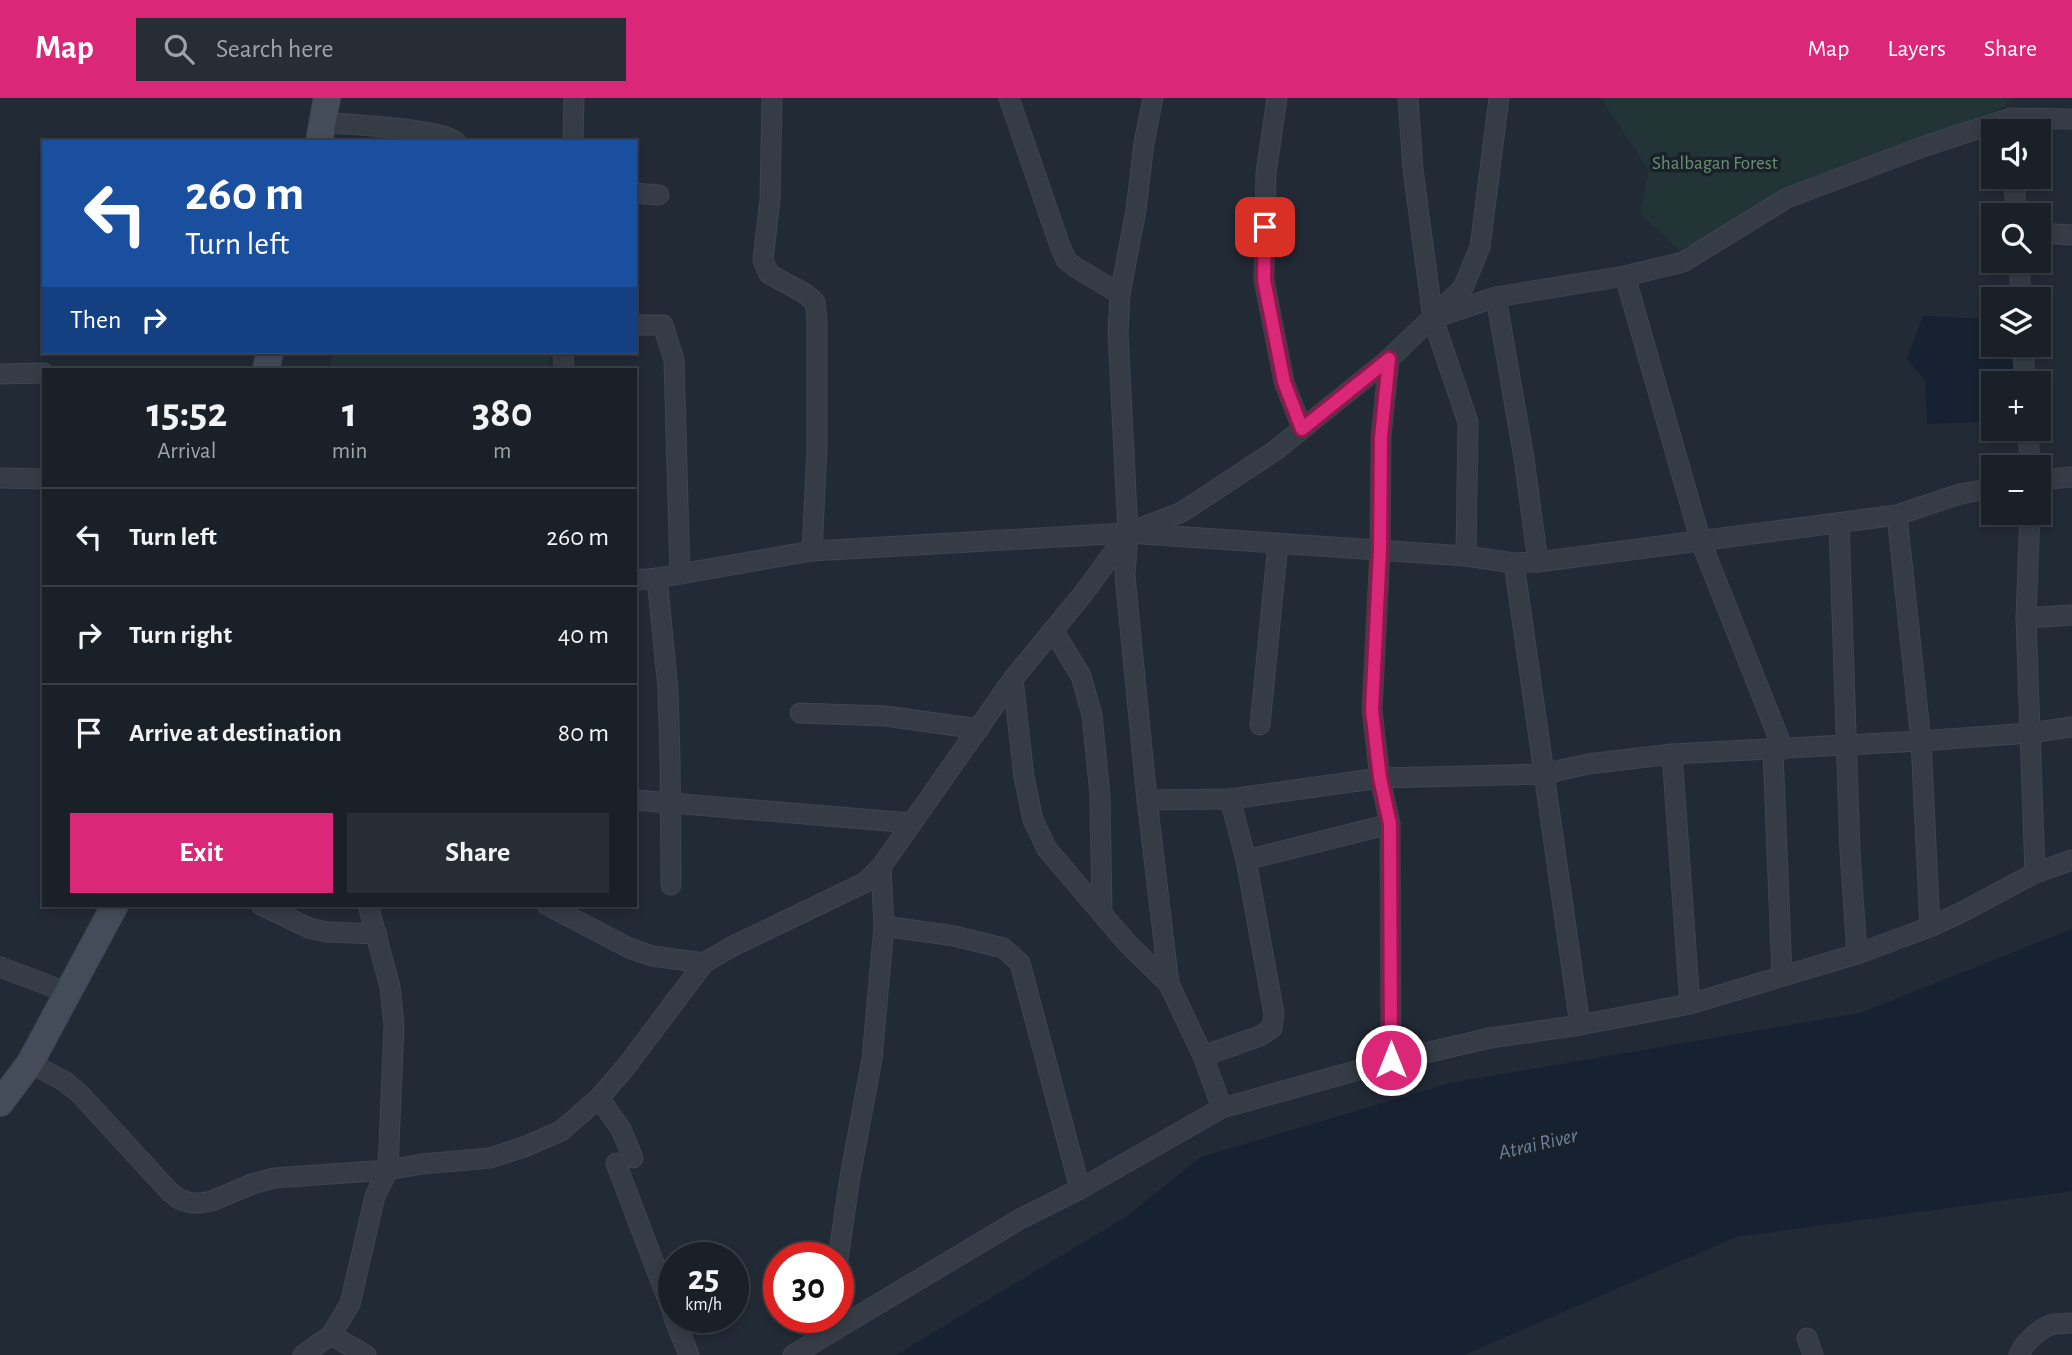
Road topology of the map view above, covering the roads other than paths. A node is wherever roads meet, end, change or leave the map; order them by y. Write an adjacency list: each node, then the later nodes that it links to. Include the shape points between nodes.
1 (574, 98): 13 (street)
2 (772, 98): 39 (street, via 770,199 763,260 769,274 815,302 817,320)
3 (1009, 98): 19 (street, via 1066,260)
4 (1153, 98): 19 (street)
5 (1277, 98): 26 (street, via 1266,173 1264,280 1284,382)
6 (1408, 98): 21 (street)
7 (1499, 98): 21 (street, via 1480,247 1463,288)
8 (2072, 120): 10 (street)
9 (323, 121): 12 (street, via 428,132)
10 (2051, 122)
11 (1981, 132): 18 (street, via 1925,146 1787,198 1683,262)
12 (454, 140)
13 (573, 140)
14 (637, 193): 15 (street)
15 (659, 195)
16 (2051, 234): 17 (street)
17 (2072, 235)
18 (1625, 276): 20 (street); 36 (street)
19 (1120, 294): 35 (street)
20 (1496, 297): 21 (street); 42 (street)
21 (1433, 319): 23 (street); 40 (street, via 1468,422)
22 (637, 326): 43 (street, via 663,325 674,360)
23 (1389, 359): 26 (street); 38 (street, via 1381,437)
24 (42, 373): 25 (street)
25 (0, 374)
26 (1302, 429): 35 (street, via 1182,512)
27 (2072, 477): 30 (street)
28 (0, 478): 29 (street)
29 (42, 479)
30 (2051, 479)
31 (1981, 490): 32 (street)
32 (1897, 515): 33 (street); 55 (street)
33 (1839, 523): 36 (street); 56 (street)
34 (2030, 525): 47 (street)
35 (1128, 533): 37 (street); 39 (street); 48 (street); 63 (street, via 1125,576)
36 (1701, 542): 42 (street); 57 (street)
37 (1278, 543): 38 (street); 51 (street)
38 (1380, 550): 40 (street); 60 (street, via 1372,710)
39 (812, 551): 43 (street)
40 (1466, 556): 41 (street)
41 (1514, 562): 42 (street); 59 (street)
42 (1538, 562)
43 (680, 574): 44 (street)
44 (657, 578): 45 (street); 64 (street, via 668,689)
45 (637, 580)
46 (2072, 615): 47 (street)
47 (2026, 618): 54 (street)
48 (1053, 631): 49 (street); 76 (street, via 1081,676 1092,715 1100,795)
49 (1013, 680): 53 (street); 76 (street, via 1033,820 1047,849)
50 (800, 713): 53 (street, via 885,716)
51 (1260, 725)
52 (2072, 727): 54 (street)
53 (979, 729): 65 (street)
54 (2030, 733): 55 (street); 70 (street)
55 (1921, 741): 56 (street); 78 (street)
56 (1847, 744): 57 (street); 80 (street)
57 (1778, 750): 58 (street); 83 (street)
58 (1672, 754): 59 (street); 86 (street)
59 (1543, 774): 60 (street); 87 (street)
60 (1380, 778): 61 (street); 66 (street)
61 (1230, 799): 63 (street); 67 (street)
62 (637, 800): 64 (street)
63 (1147, 800): 84 (street)
64 (670, 802): 65 (street); 71 (street)
65 (911, 823): 69 (street)
66 (1390, 824): 67 (street); 89 (street)
67 (1245, 860): 88 (street, via 1274,1014 1272,1028)
68 (2072, 860): 70 (street)
69 (880, 867): 77 (street); 81 (street, via 866,882)
70 (2035, 873): 78 (street)
71 (671, 885)
72 (114, 907): 85 (street)
73 (265, 907): 79 (street, via 309,928)
74 (369, 907): 79 (street)
75 (551, 907): 81 (street, via 629,948)
76 (1102, 913): 84 (street)
77 (884, 926): 95 (street, via 1003,948 1020,963); 96 (street, via 872,1059)
78 (1930, 927): 80 (street)
79 (377, 934): 94 (street, via 394,1025)
80 (1857, 954): 83 (street)
81 (704, 963): 91 (street)
82 (0, 967): 85 (street)
83 (1782, 976): 86 (street)
84 (1169, 984): 88 (street)
85 (69, 993): 90 (street)
86 (1690, 1004): 87 (street)
87 (1580, 1025): 89 (street, via 1490,1038)
88 (1203, 1056): 93 (street)
89 (1391, 1060): 93 (street)
90 (30, 1063): 92 (street); 94 (street, via 79,1093 170,1192 191,1203 212,1201 274,1178)
91 (599, 1098): 94 (street, via 561,1131 524,1147 490,1158); 97 (street, via 621,1129 624,1161)
92 (0, 1103)
93 (1222, 1108): 95 (street)
94 (388, 1170): 102 (street, via 375,1196 350,1304)
95 (1080, 1189): 98 (street)
96 (840, 1242)
97 (658, 1267)
98 (854, 1312)
99 (2072, 1323): 107 (street, via 2049,1326)
100 (680, 1333): 105 (street)
101 (820, 1333): 106 (street)
102 (331, 1335): 103 (street); 104 (street)
103 (303, 1355)
104 (366, 1355)
105 (689, 1355)
106 (793, 1355)
107 (2019, 1355)

